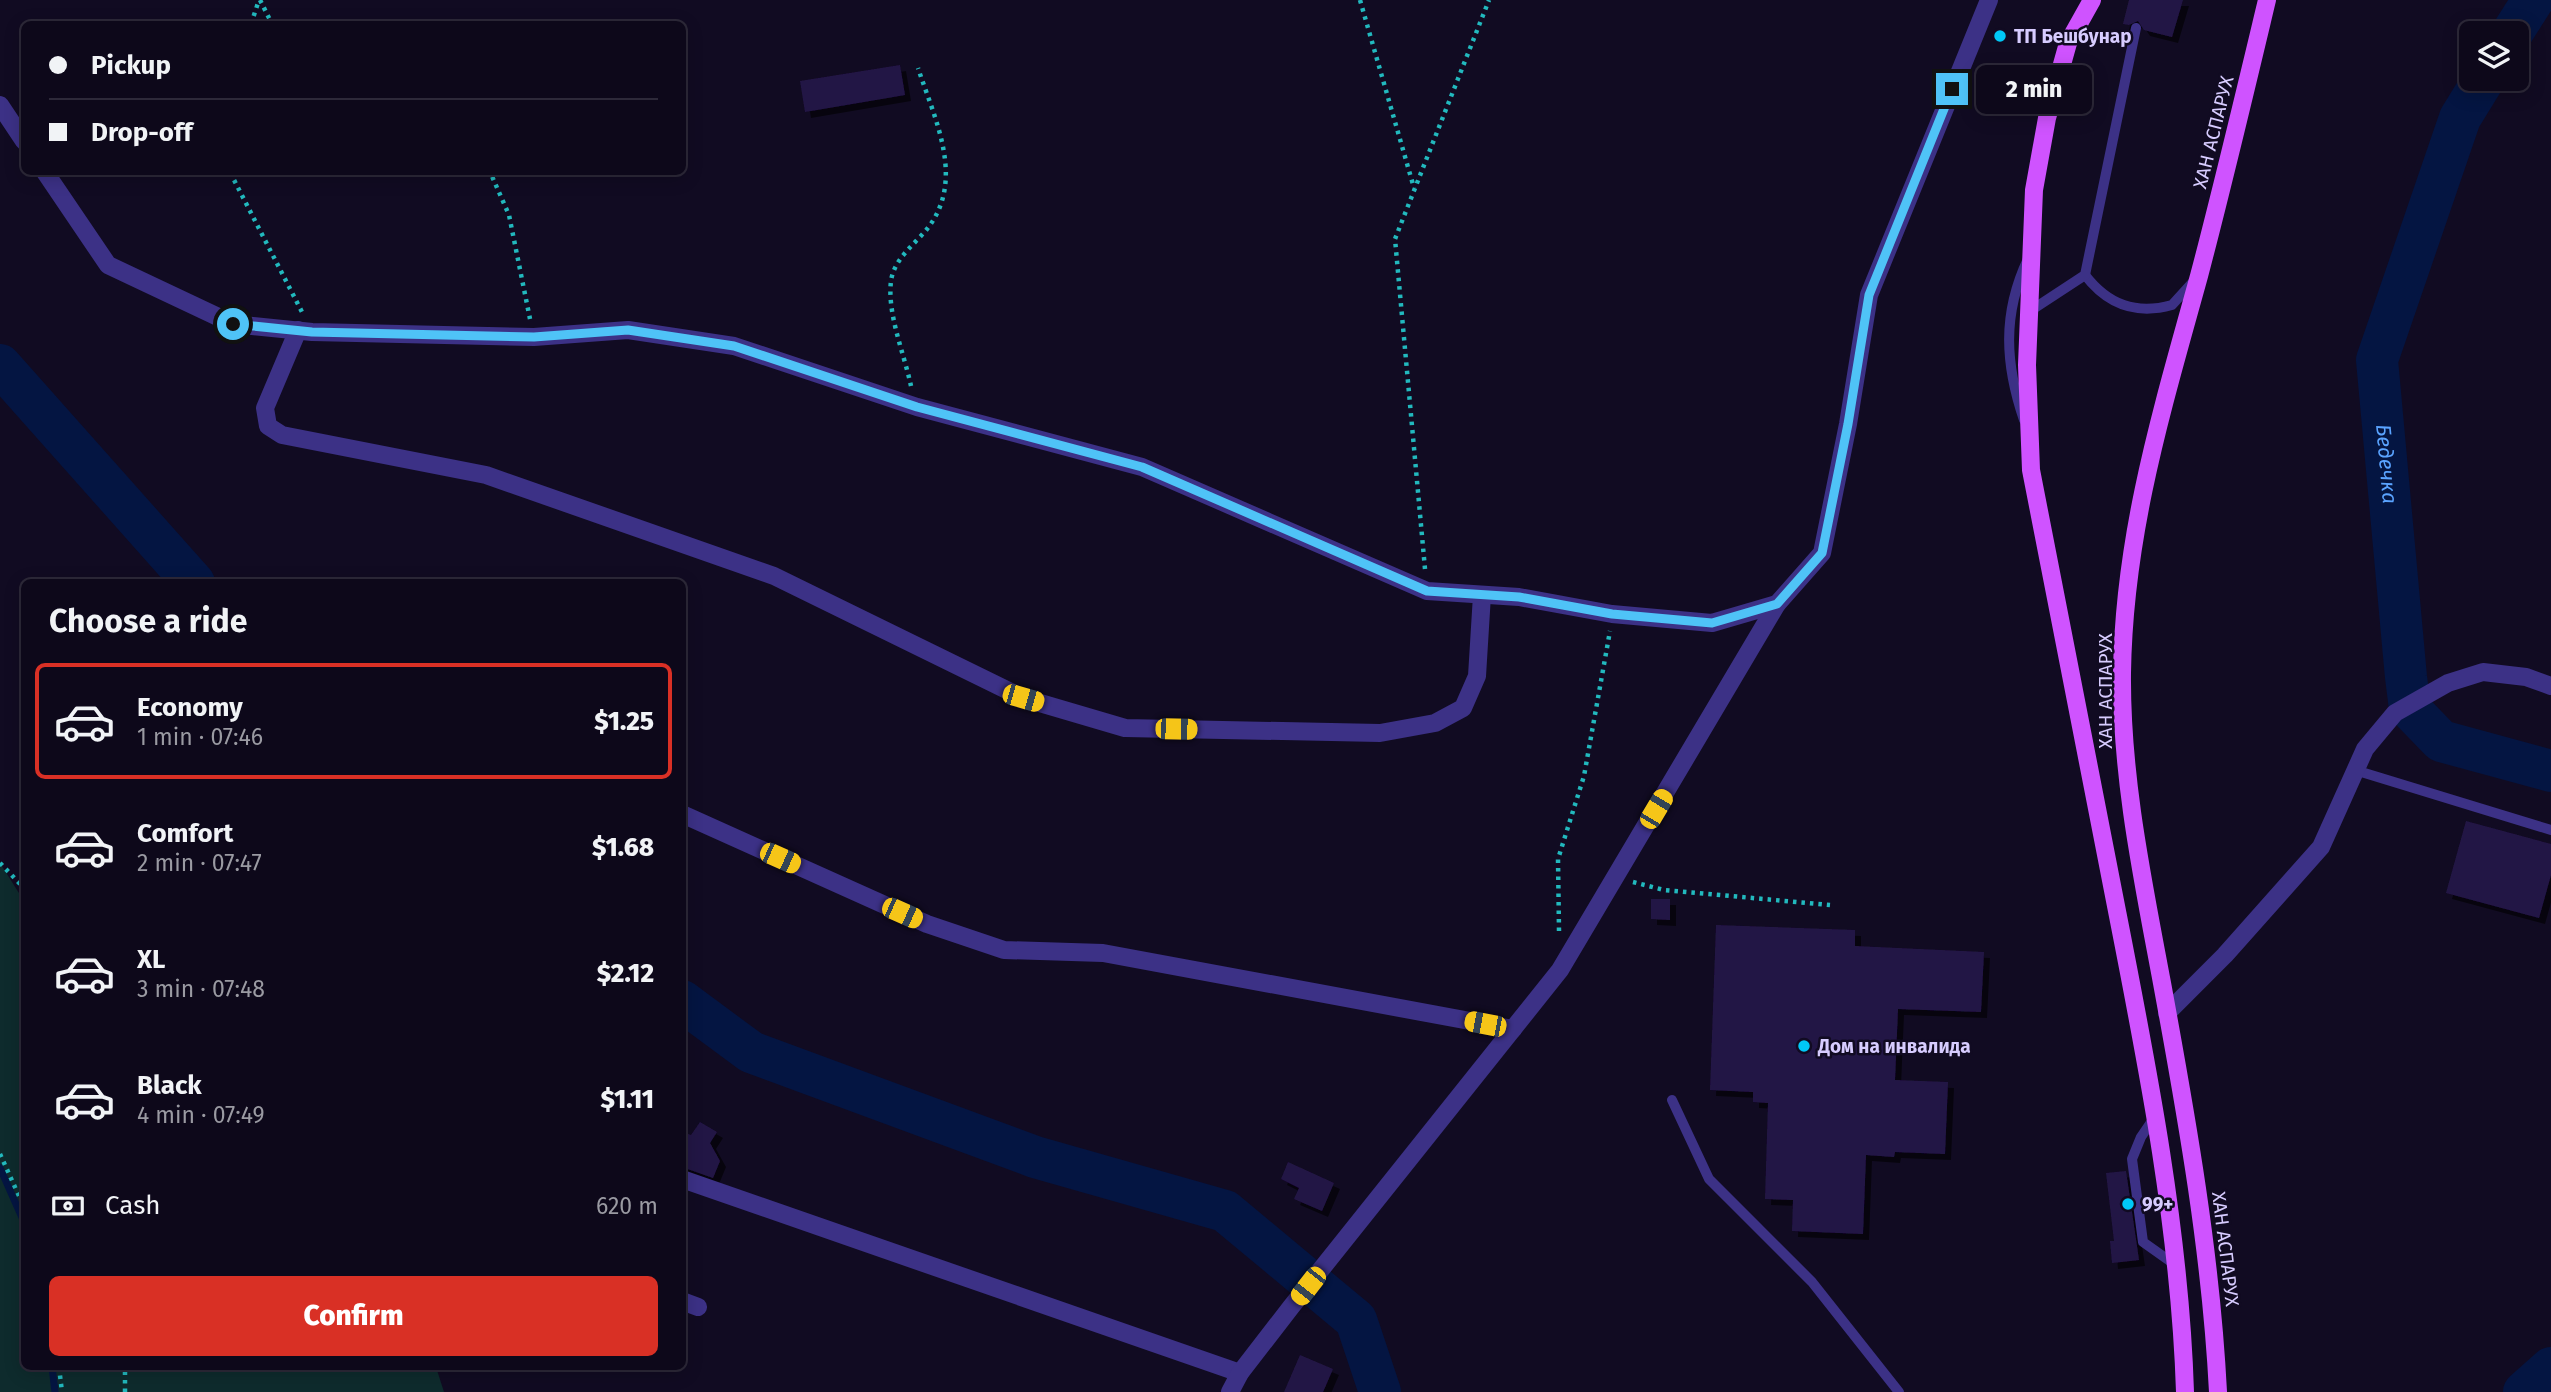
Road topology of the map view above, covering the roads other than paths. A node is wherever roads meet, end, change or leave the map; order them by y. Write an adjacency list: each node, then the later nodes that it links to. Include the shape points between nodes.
1 (1989, 0): 15 (street, via 1869,295 1822,553)
2 (2092, 0): 8 (main road, ХАН АСПАРУХ, via 2068,43 2046,118)
3 (2267, 0): 9 (main road, ХАН АСПАРУХ)
4 (2136, 27): 10 (lane)
5 (0, 104): 6 (street)
6 (21, 136)
7 (47, 175): 12 (street, via 108,265 233,324)
8 (2030, 253): 11 (main road, ХАН АСПАРУХ); 13 (lane, via 2015,297 2008,354 2011,381)
9 (2200, 272): 10 (lane, via 2172,305 2144,310 2104,296); 20 (main road, ХАН АСПАРУХ, via 2153,442 2133,535 2122,673 2135,839)
10 (2085, 275): 11 (lane)
11 (2029, 311): 13 (main road, ХАН АСПАРУХ)
12 (305, 331): 14 (street, via 534,337 628,330 734,346 917,407 1142,467 1427,591); 14 (street, via 265,408 268,426 282,435 486,475 774,576 1023,698 1125,728 1380,733 1435,723 1463,708 1477,676)
13 (2028, 430): 23 (main road, ХАН АСПАРУХ, via 2031,470)
14 (1482, 595): 15 (street, via 1712,623)
15 (1777, 604): 21 (street, via 1560,970)
16 (2551, 686): 17 (street, via 2483,671 2448,683 2395,713 2365,749)
17 (2358, 771): 19 (lane); 20 (street, via 2321,847)
18 (686, 816): 21 (street, via 927,924 1004,950 1103,953)
19 (2551, 831)
20 (2167, 1013): 30 (main road, ХАН АСПАРУХ, via 2192,1150 2214,1320)
21 (1513, 1029): 26 (street)
22 (1672, 1100): 28 (lane, via 1709,1179 1812,1282)
23 (2154, 1118): 25 (main road, ХАН АСПАРУХ); 25 (lane, via 2132,1159 2143,1242)
24 (686, 1180): 26 (street)
25 (2174, 1264): 29 (main road, ХАН АСПАРУХ)
26 (1240, 1373): 27 (street)
27 (1230, 1392)
28 (1899, 1392)
29 (2185, 1392)
30 (2218, 1392)

